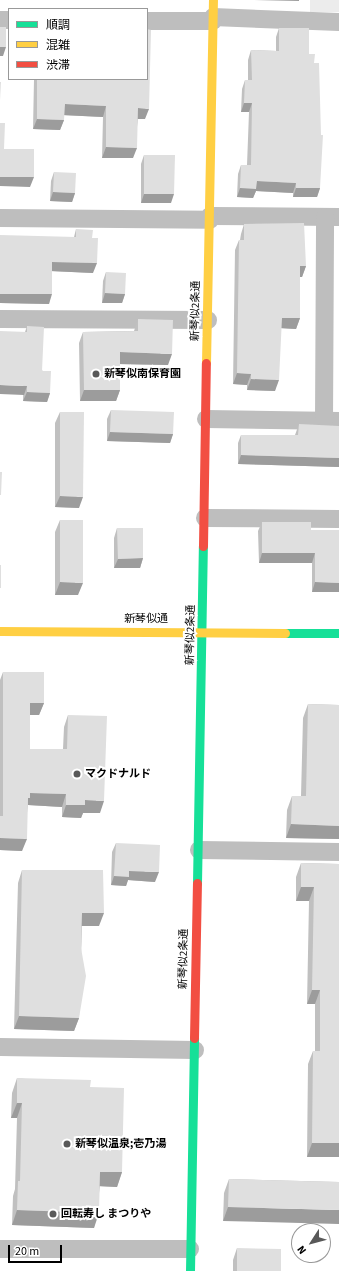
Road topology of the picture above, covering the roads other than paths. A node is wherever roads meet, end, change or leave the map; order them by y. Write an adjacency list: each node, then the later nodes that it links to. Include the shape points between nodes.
1 (213, 13): 2 (street); 3 (street); 6 (street, 新琴似2条通)
2 (148, 21)
3 (339, 22)
4 (332, 217): 6 (street); 10 (street)
5 (0, 218): 6 (street)
6 (210, 218): 8 (street, 新琴似2条通)
7 (0, 320): 8 (street)
8 (208, 320): 9 (street, 新琴似2条通)
9 (206, 419): 10 (street); 11 (street, 新琴似2条通)
10 (331, 421)
11 (205, 518): 12 (street); 14 (street, 新琴似2条通)
12 (339, 519)
13 (0, 630): 14 (street, 新琴似通)
14 (203, 632): 15 (street, 新琴似通); 16 (street, 新琴似2条通)
15 (339, 633)
16 (199, 850): 17 (street); 19 (street, 新琴似2条通)
17 (339, 852)
18 (0, 1047): 19 (street)
19 (195, 1050): 21 (street, 新琴似2条通)
20 (0, 1249): 21 (street)
21 (190, 1250): 22 (street, 新琴似2条通)
22 (190, 1271)

